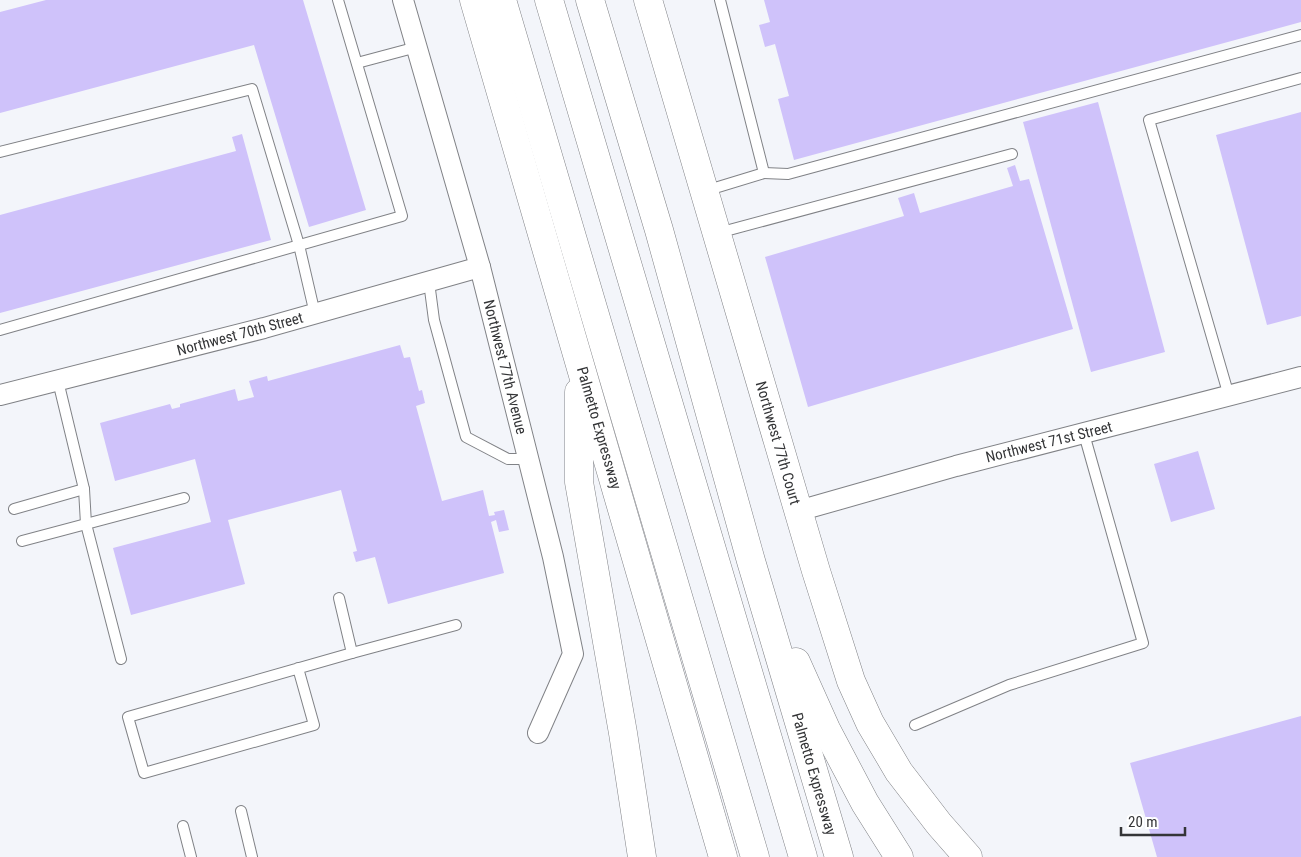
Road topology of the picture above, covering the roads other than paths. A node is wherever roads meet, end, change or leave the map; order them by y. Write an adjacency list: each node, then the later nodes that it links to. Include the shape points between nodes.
1 (338, 0): 11 (lane)
2 (403, 0): 10 (street, Northwest 77th Avenue)
3 (474, 0): 23 (main road, Palmetto Expressway)
4 (502, 0): 50 (main road)
5 (549, 0): 51 (main road)
6 (590, 0): 36 (main road, Palmetto Expressway, via 659,230)
7 (648, 0): 16 (main road, Northwest 77th Court)
8 (720, 0): 15 (lane)
9 (1301, 35): 15 (lane, via 788,174)
10 (417, 47): 11 (lane); 19 (street, Northwest 77th Avenue)
11 (357, 63): 18 (lane, via 402,216)
12 (1301, 78): 27 (lane, via 1150,120)
13 (0, 152): 18 (lane, via 252,89)
14 (1012, 154): 17 (lane)
15 (764, 173): 16 (lane)
16 (704, 191): 17 (main road, Northwest 77th Court)
17 (716, 233): 33 (main road, Northwest 77th Court)
18 (299, 245): 21 (lane); 22 (lane)
19 (480, 268): 20 (street, Northwest 70th Street); 29 (street, Northwest 77th Avenue)
20 (429, 282): 21 (street, Northwest 70th Street); 29 (lane, via 434,320 466,437 508,459)
21 (315, 314): 25 (street, Northwest 70th Street)
22 (0, 330)
23 (578, 358): 48 (main road, via 579,482); 49 (main road, Palmetto Expressway)
24 (1301, 377): 27 (street, Northwest 71st Street)
25 (58, 381): 26 (street, Northwest 70th Street); 30 (lane)
26 (0, 396)
27 (1229, 396): 28 (street, Northwest 71st Street)
28 (1084, 434): 33 (street, Northwest 71st Street); 42 (lane, via 1142,643 1009,685)
29 (528, 459): 43 (street, Northwest 77th Avenue, via 573,654)
30 (84, 489): 32 (lane); 34 (lane)
31 (184, 498): 34 (lane)
32 (14, 509)
33 (798, 511): 54 (main road, Northwest 77th Court, via 840,650 870,723 907,784)
34 (86, 524): 35 (lane); 40 (lane)
35 (22, 541)
36 (751, 561): 52 (main road, Palmetto Expressway); 53 (main road, via 826,729 865,803)
37 (339, 598): 39 (lane)
38 (456, 625): 39 (lane)
39 (352, 653): 41 (lane)
40 (121, 659)
41 (298, 668): 41 (lane, via 128,717 144,773 314,725)
42 (915, 725)
43 (538, 733)
44 (241, 811): 47 (lane)
45 (183, 826): 46 (lane)
46 (191, 857)
47 (252, 857)
48 (642, 857)
49 (723, 857)
50 (755, 857)
51 (803, 857)
52 (839, 857)
53 (899, 857)
54 (968, 857)

